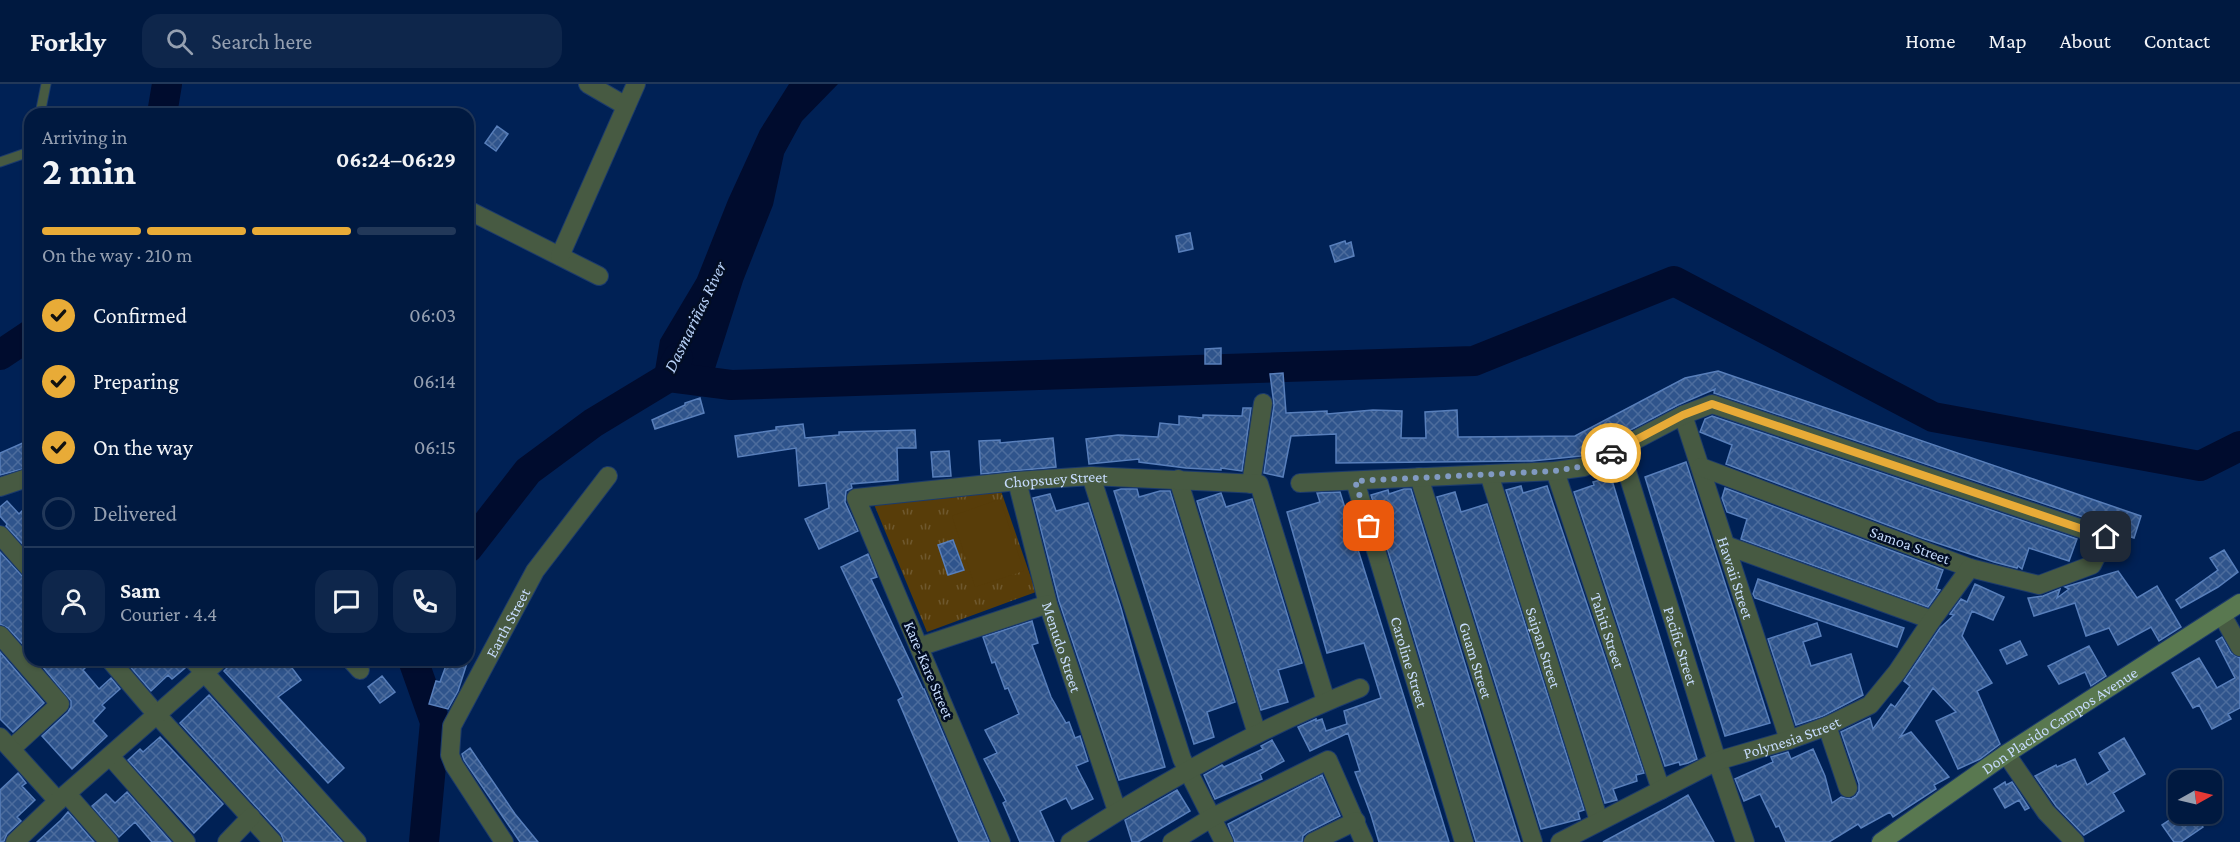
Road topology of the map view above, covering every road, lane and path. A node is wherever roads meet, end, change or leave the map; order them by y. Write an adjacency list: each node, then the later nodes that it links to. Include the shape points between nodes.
1 (46, 84): 5 (lane)
2 (588, 84): 4 (street)
3 (636, 84): 4 (street)
4 (626, 106): 9 (street)
5 (41, 108)
6 (24, 154): 7 (lane)
7 (0, 162)
8 (474, 213): 9 (street)
9 (560, 256): 10 (street)
10 (599, 276)
11 (1263, 403): 25 (street)
12 (1683, 415): 13 (street); 14 (street, Hawaii Street); 31 (street, Samoa Street, via 1712,404 2106,537 2092,564 2039,585)
13 (1620, 449): 15 (street, via 1584,466); 52 (street, Pacific Street)
14 (1701, 467): 29 (street, Hawaii Street); 31 (street, Samoa Street)
15 (1555, 471): 16 (street); 55 (street, Tahiti Street)
16 (1489, 474): 19 (street); 61 (street, Saipan Street)
17 (609, 476): 69 (street, Earth Street, via 535,571 452,726 450,755 454,765)
18 (1091, 476): 20 (street, Chopsuey Street); 22 (street, Chopsuey Street); 53 (street)
19 (1419, 477): 23 (street); 77 (street, Guam Street)
20 (1178, 479): 25 (street, Chopsuey Street); 47 (street)
21 (24, 480): 26 (street)
22 (1017, 481): 27 (street, Chopsuey Street); 33 (street, Menudo Street)
23 (1355, 481): 24 (street); 76 (street, Caroline Street)
24 (1300, 483)
25 (1255, 484): 44 (street)
26 (0, 487)
27 (856, 498): 37 (street, Kare-Kare Street)
28 (0, 535): 30 (street)
29 (1725, 544): 35 (street); 48 (street, Hawaii Street)
30 (24, 562)
31 (1970, 567): 35 (street, Polynesia Street)
32 (2240, 603): 34 (main road, Don Placido Campos Avenue)
33 (1048, 604): 37 (street); 57 (street, Menudo Street)
34 (2222, 615): 38 (street); 50 (main road, Don Placido Campos Avenue)
35 (1932, 620): 46 (street, Polynesia Street, via 1870,705)
36 (0, 635): 39 (street)
37 (920, 647): 70 (street, Kare-Kare Street)
38 (2240, 647)
39 (24, 663)
40 (27, 666): 49 (street, via 60,704)
41 (115, 666): 45 (street)
42 (199, 667): 45 (street); 68 (street)
43 (1359, 688): 44 (street)
44 (1326, 701): 47 (street)
45 (157, 715): 51 (street); 58 (street)
46 (1827, 726): 48 (street, Polynesia Street); 54 (street)
47 (1257, 734): 53 (street)
48 (1789, 740): 52 (street, Polynesia Street)
49 (6, 743): 56 (street)
50 (2006, 754): 62 (main road, Don Placido Campos Avenue); 81 (street, via 2046,812)
51 (110, 756): 56 (street); 65 (street)
52 (1717, 761): 55 (street, Polynesia Street); 79 (street, Pacific Street)
53 (1187, 770): 57 (street); 59 (street)
54 (1848, 788)
55 (1661, 790): 61 (street, Polynesia Street)
56 (63, 797): 63 (street); 64 (street)
57 (1117, 811): 71 (street)
58 (251, 817): 66 (street); 67 (street)
59 (1211, 818): 60 (street, via 1328,760); 72 (street); 73 (street)
60 (1356, 821): 74 (street); 75 (street)
61 (1599, 821): 78 (street, Polynesia Street)
62 (1904, 835): 80 (main road, Don Placido Campos Avenue)
63 (25, 839)
64 (109, 842)
65 (186, 842)
66 (227, 842)
67 (273, 842)
68 (357, 842)
69 (504, 842)
70 (1001, 842)
71 (1070, 842)
72 (1172, 842)
73 (1224, 842)
74 (1313, 842)
75 (1364, 842)
76 (1464, 842)
77 (1533, 842)
78 (1560, 842)
79 (1744, 842)
80 (1881, 842)
81 (2075, 842)

